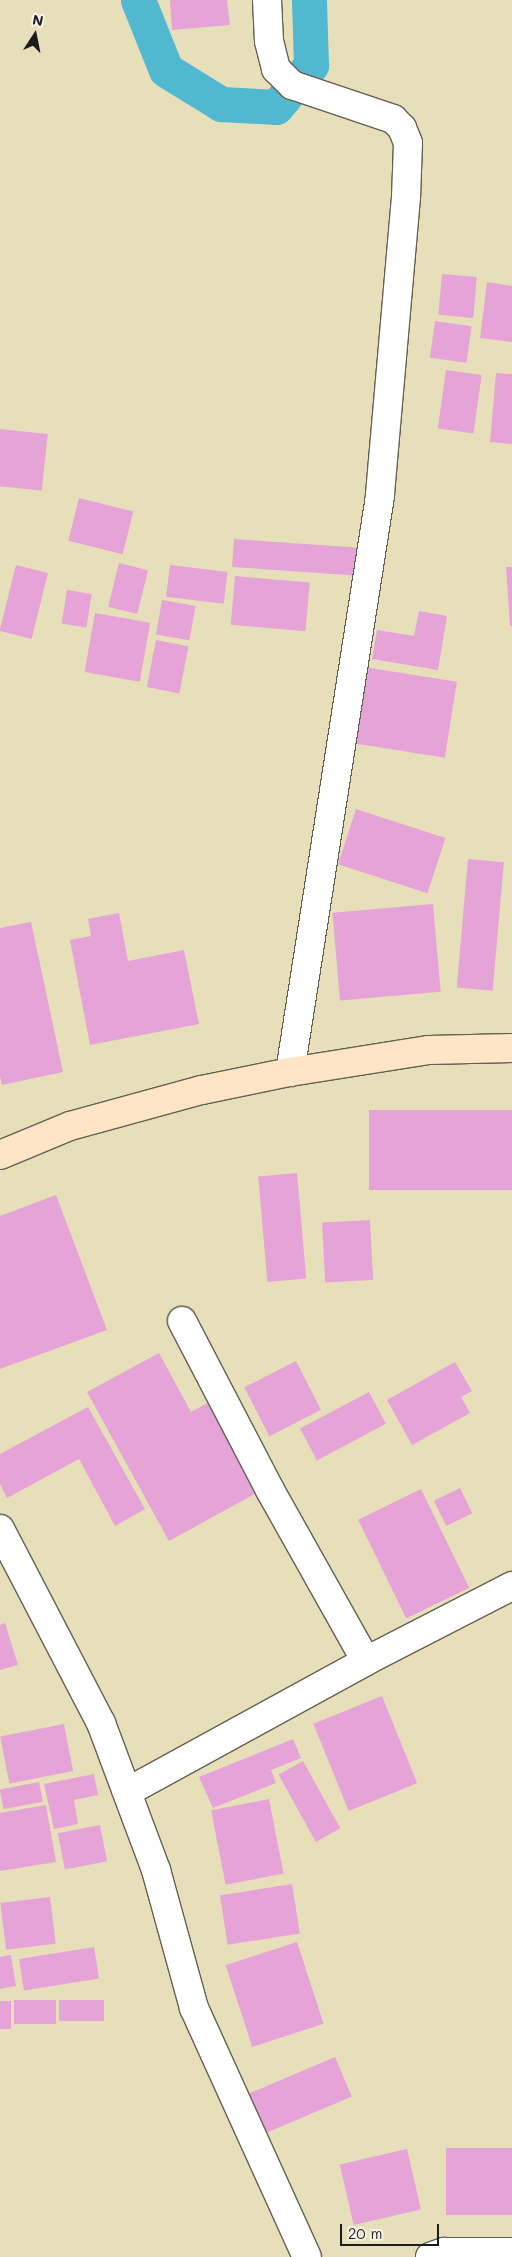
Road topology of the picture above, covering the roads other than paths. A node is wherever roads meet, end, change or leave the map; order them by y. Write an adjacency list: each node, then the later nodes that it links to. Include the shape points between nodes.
1 (267, 0): 3 (street, via 269,41 276,69 292,85 393,119 402,128 408,143 380,496)
2 (512, 1048): 3 (main road, via 429,1050)
3 (290, 1072): 4 (main road, via 202,1090 70,1126)
4 (0, 1155)
5 (182, 1321): 8 (street, via 270,1490)
6 (0, 1529): 9 (street, via 101,1723)
7 (512, 1586): 8 (street)
8 (366, 1661): 9 (street)
9 (127, 1792): 11 (street, via 156,1870 194,2008)
10 (512, 2252): 12 (street, via 444,2252)
11 (307, 2257)
12 (430, 2257)

